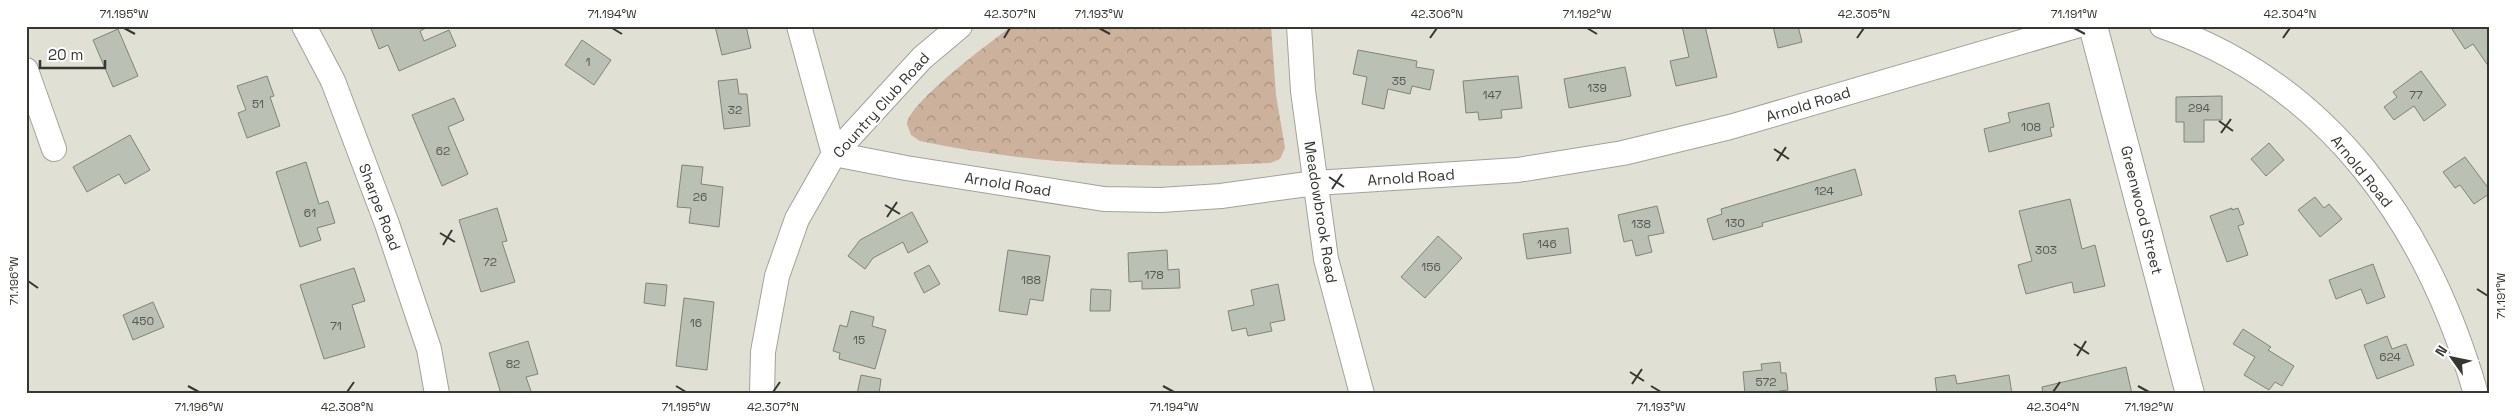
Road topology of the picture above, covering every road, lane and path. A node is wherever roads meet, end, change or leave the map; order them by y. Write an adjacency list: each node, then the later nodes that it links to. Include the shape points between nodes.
1 (304, 26): 12 (street, Sharpe Road, via 332,81 387,224 429,349)
2 (800, 26): 10 (street)
3 (960, 26): 10 (street, Country Club Road, via 922,58)
4 (1299, 26): 11 (street, Meadowbrook Road, via 1302,92)
5 (2076, 26): 11 (street, Arnold Road, via 1730,128 1623,153 1518,170)
6 (2093, 26): 15 (street, Greenwood Street)
7 (2162, 26): 16 (street, Arnold Road, via 2200,40 2274,82 2314,114 2349,151 2394,211 2436,282 2460,340)
8 (26, 70): 9 (street)
9 (54, 149)
10 (834, 154): 11 (street, Arnold Road, via 1104,199 1221,196); 13 (street, Country Club Road, via 797,219 777,276 762,352)
11 (1315, 183): 14 (street, Meadowbrook Road, via 1326,259)
12 (437, 394)
13 (762, 394)
14 (1362, 394)
15 (2190, 394)
16 (2476, 394)

